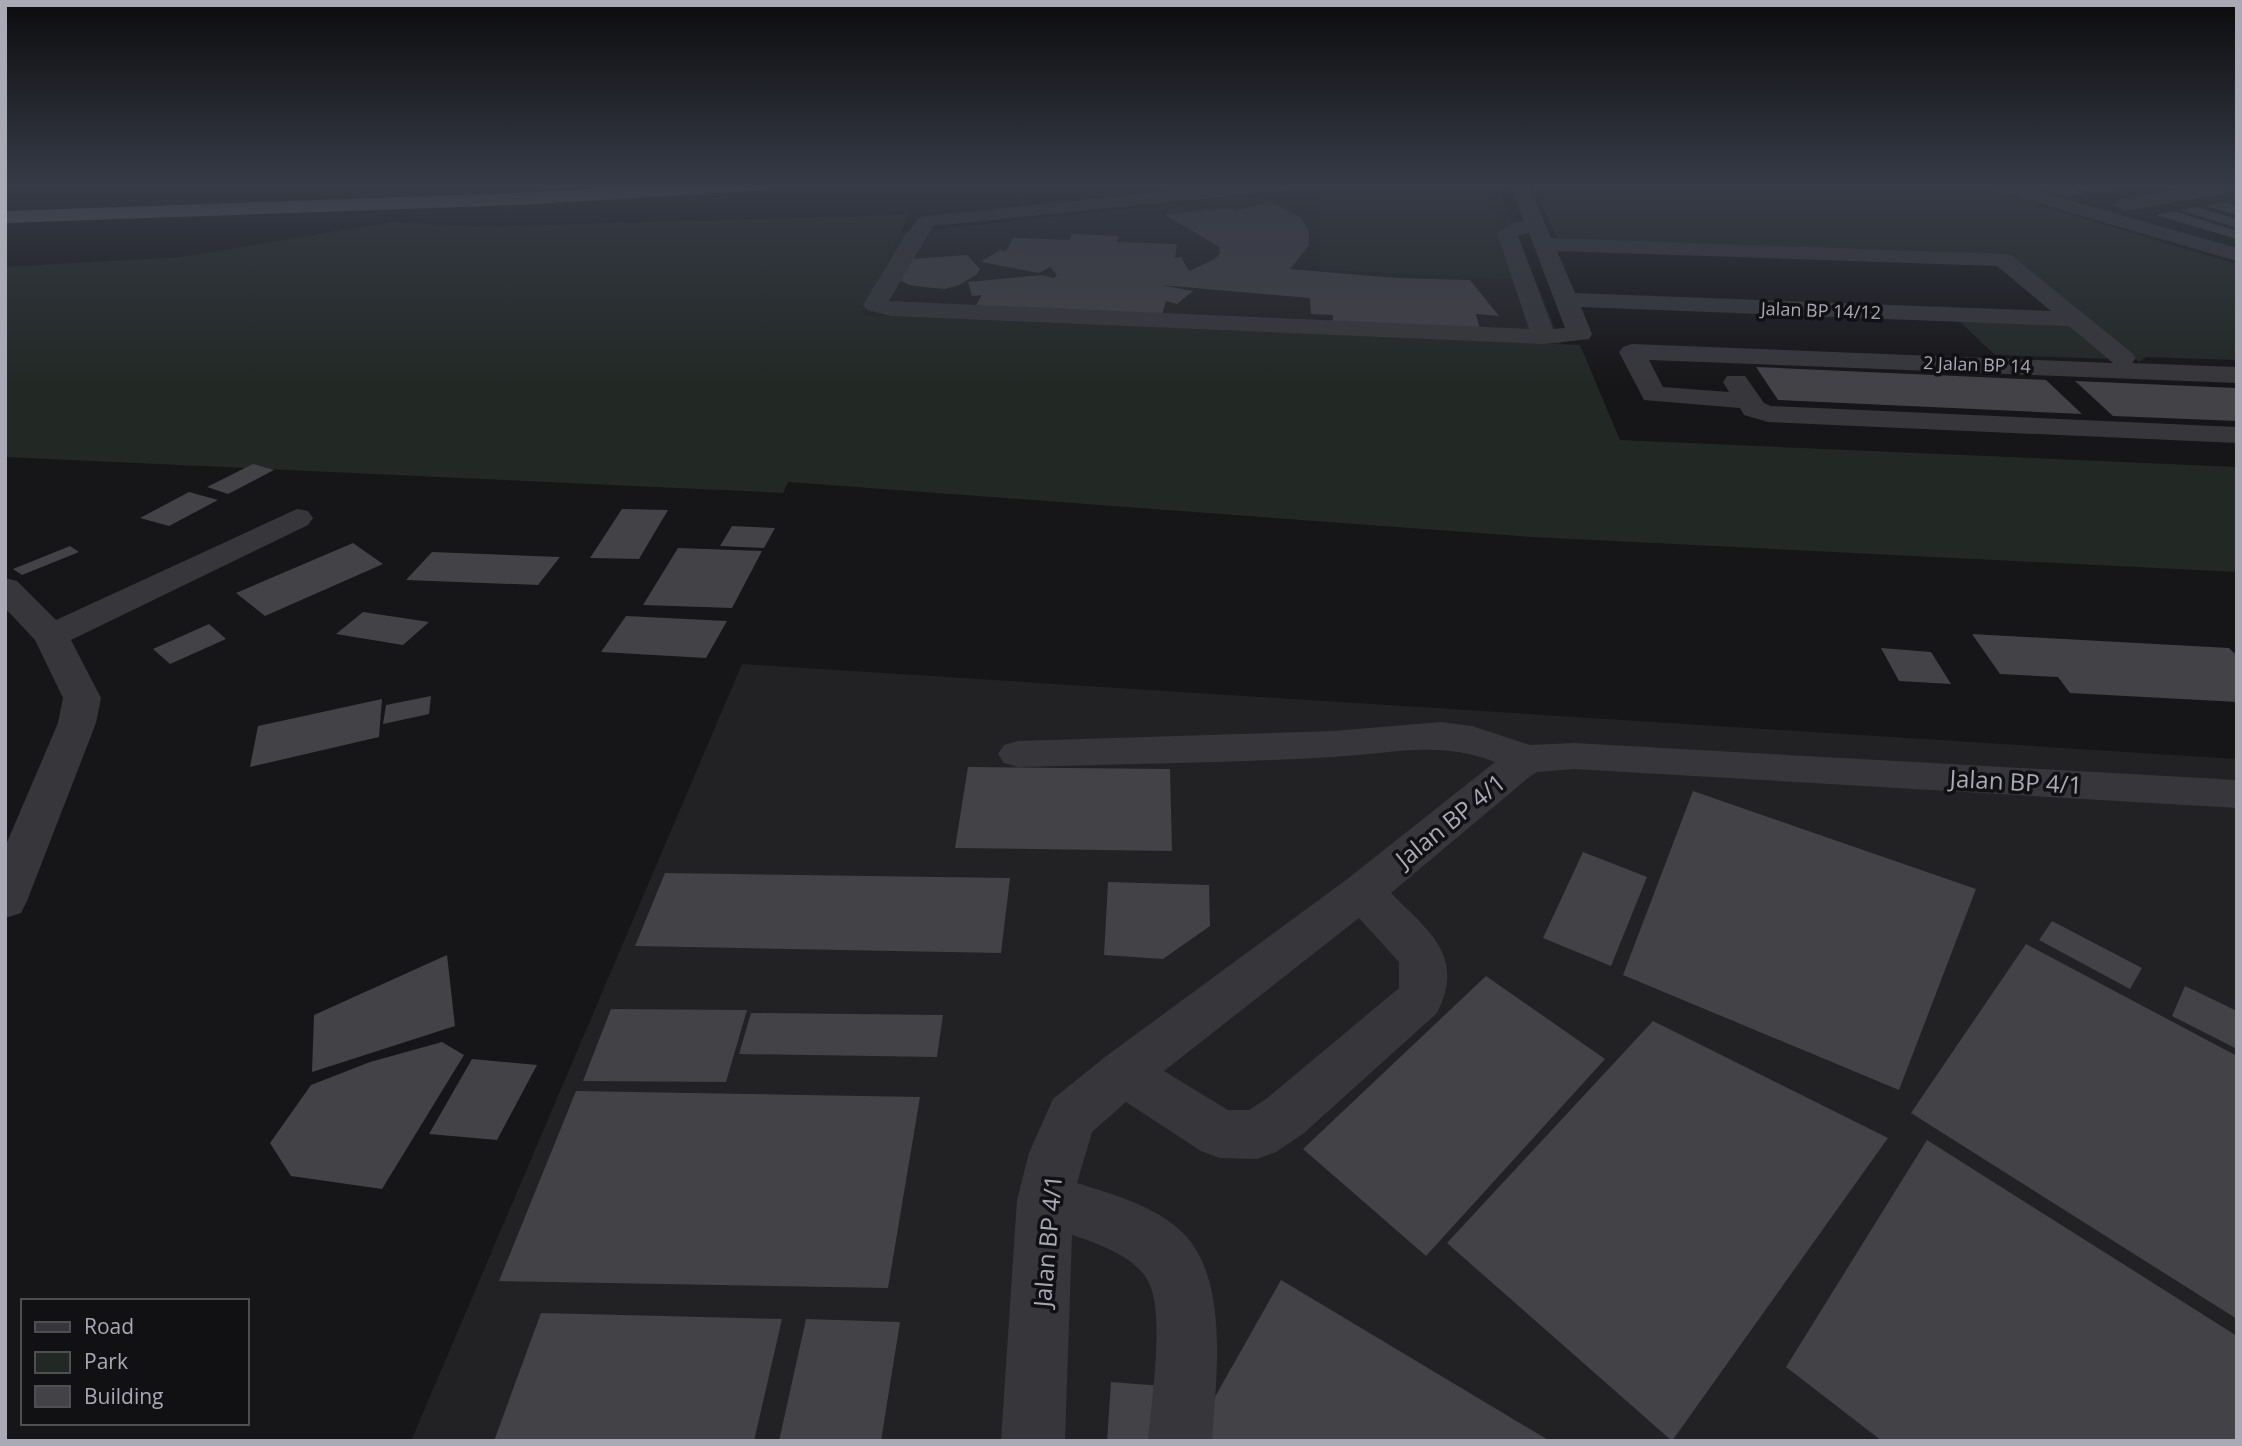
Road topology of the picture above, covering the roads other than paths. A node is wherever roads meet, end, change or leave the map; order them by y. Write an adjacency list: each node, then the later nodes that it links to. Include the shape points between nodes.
1 (905, 251): 8 (street, via 874,305 905,310)
2 (1514, 251): 8 (street)
3 (1546, 251): 5 (street)
4 (1838, 251): 7 (street, via 2003,260)
5 (1567, 300): 6 (street, Jalan BP 14/12); 8 (street, via 1580,334)
6 (1943, 314): 7 (street, Jalan BP 14/12); 9 (street)
7 (2076, 319): 11 (street)
8 (1544, 337)
9 (1981, 351)
10 (1718, 354): 12 (street, 2 Jalan BP 14); 13 (street); 13 (street, 2 Jalan BP 14, via 1632,352 1653,394)
11 (2123, 358)
12 (2237, 375)
13 (1748, 401): 14 (street, via 1759,413 1768,414)
14 (2237, 435)
15 (297, 518): 17 (street)
16 (5, 588): 17 (street)
17 (51, 636): 22 (street, via 82,698 77,723)
18 (1018, 754): 19 (street, via 1333,744 1441,735 1472,739)
19 (1528, 759): 20 (street, Jalan BP 4/1, via 1574,756); 21 (street, Jalan BP 4/1)
20 (2237, 794)
21 (1362, 892): 23 (street, Jalan BP 4/1); 23 (street, via 1422,955 1425,979 1420,999 1285,1116 1257,1135 1220,1134)
22 (5, 901)
23 (1124, 1073): 24 (street, Jalan BP 4/1, via 1072,1116 1056,1153)
24 (1045, 1200): 25 (street, Jalan BP 4/1); 26 (street, via 1105,1218 1145,1239 1172,1265 1185,1311)
25 (1034, 1441)
26 (1180, 1441)

